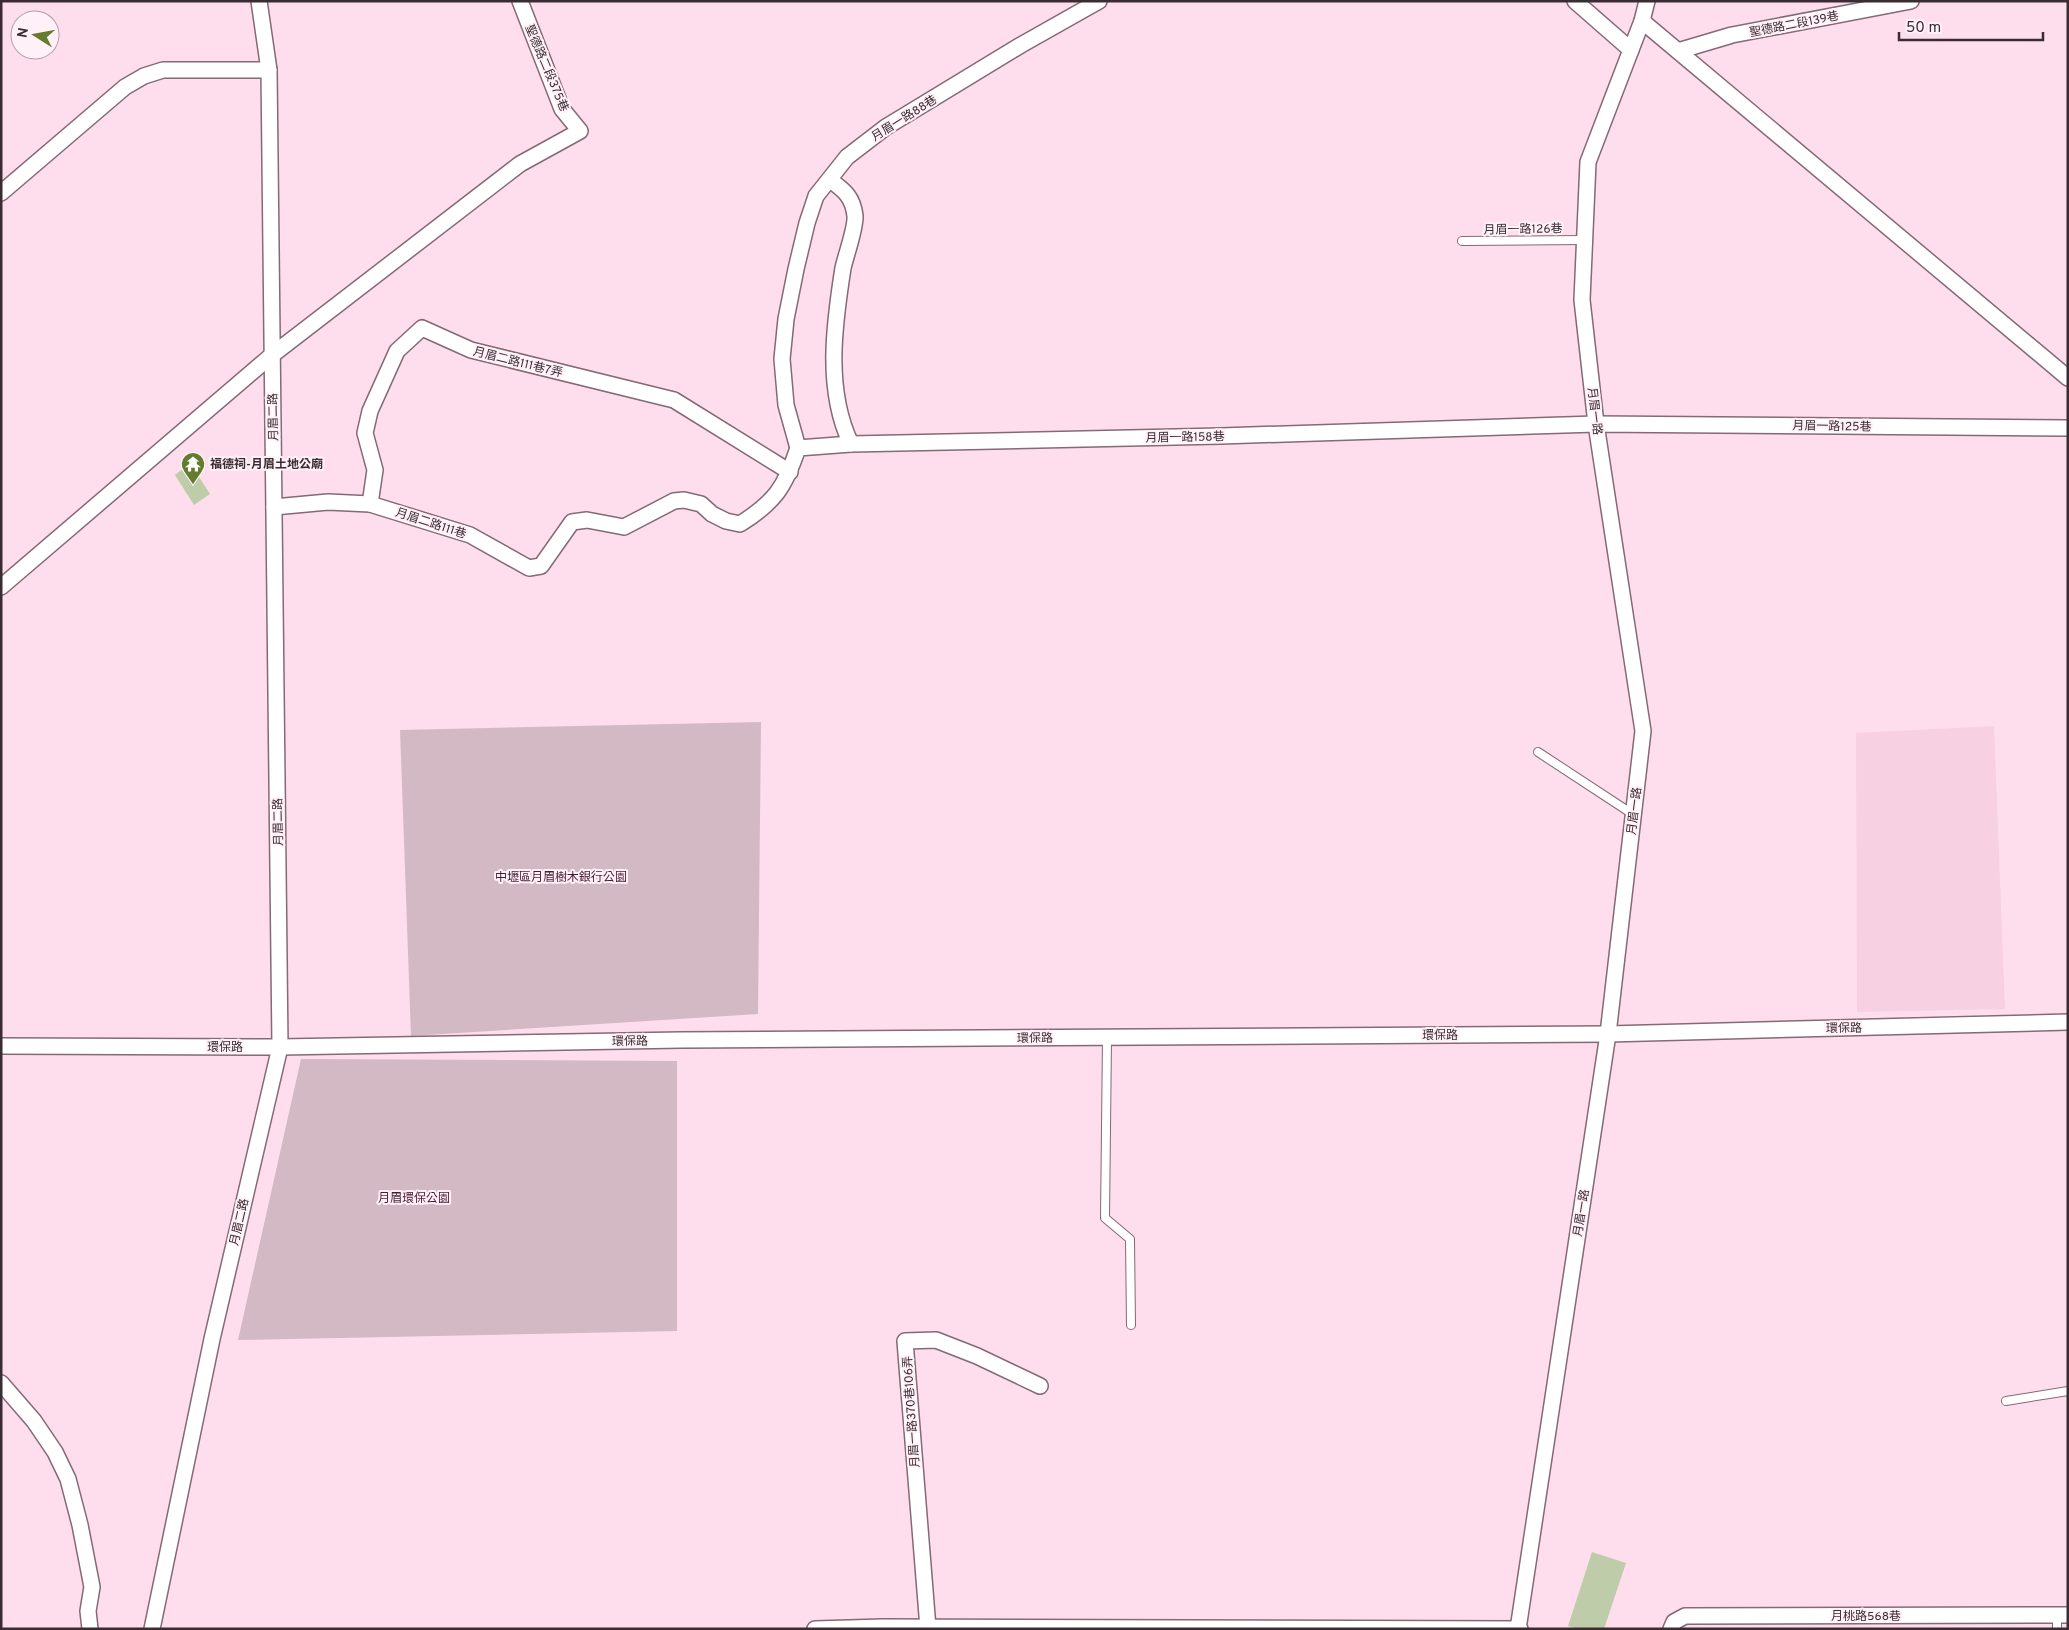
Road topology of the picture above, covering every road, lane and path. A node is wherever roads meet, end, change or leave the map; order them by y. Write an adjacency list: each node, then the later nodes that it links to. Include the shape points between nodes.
1 (259, 1): 10 (street, 月眉二路)
2 (520, 1): 15 (street, 聖德路二段375巷, via 562,109 580,131 520,164)
3 (1099, 1): 11 (street, 月眉一路88巷, via 886,127 847,158)
4 (1575, 1): 8 (street)
5 (1647, 1): 7 (street, 月眉一路)
6 (1911, 1): 9 (street, 聖德路二段139巷, via 1732,35)
7 (1642, 21): 8 (street, 月眉一路); 9 (street)
8 (1631, 50): 13 (street, 月眉一路, via 1588,162)
9 (1678, 51): 16 (street)
10 (269, 70): 12 (street, via 163,70 144,76 125,87); 15 (street, 月眉二路)
11 (830, 180): 19 (street, via 849,194 855,217 834,331 835,389 842,425); 20 (street, 月眉一路88巷, via 816,196 806,223 786,319 782,359 786,405)
12 (1, 193)
13 (1585, 240): 14 (lane, 月眉一路126巷); 17 (street, 月眉一路, via 1582,300)
14 (1462, 241)
15 (272, 355): 23 (street, 月眉二路); 24 (street)
16 (2068, 378)
17 (1596, 424): 18 (street, 月眉一路125巷); 19 (street, 月眉一路158巷); 26 (street, 月眉一路, via 1643,731)
18 (2068, 428)
19 (852, 444): 20 (street, 月眉一路158巷)
20 (798, 448): 21 (street)
21 (790, 472): 22 (street, 月眉二路111巷, via 771,502 740,524 712,514 701,504 684,500 674,501 624,527 586,520 572,522 541,566 529,568 470,535); 22 (street, 月眉二路111巷7弄, via 674,400 471,350 422,328 397,351 370,411 365,433 375,470)
22 (370, 504): 23 (street, 月眉二路111巷, via 328,502)
23 (274, 507): 31 (street, 月眉二路)
24 (1, 587)
25 (1538, 752): 26 (lane)
26 (1634, 815): 28 (street, 月眉一路)
27 (2068, 1022): 28 (street, 環保路)
28 (1608, 1034): 29 (street, 環保路); 40 (street, 月眉一路)
29 (1107, 1038): 31 (street, 環保路, via 681,1040); 32 (lane, via 1105,1218 1130,1239)
30 (1, 1046): 31 (street, 環保路)
31 (280, 1047): 42 (street, 月眉二路, via 212,1339)
32 (1131, 1325)
33 (1, 1383): 41 (street, via 34,1420 56,1452 68,1479 92,1587 88,1611)
34 (1040, 1386): 39 (street, 月眉一路370巷106弄, via 936,1340 906,1341)
35 (2068, 1391): 36 (lane)
36 (2006, 1401)
37 (2061, 1620): 44 (street, 月桃路568巷, via 1685,1616 1674,1622)
38 (884, 1628): 39 (street); 43 (street)
39 (928, 1628): 40 (street)
40 (1519, 1628)
41 (90, 1629)
42 (152, 1629)
43 (815, 1629)
44 (1671, 1629)

